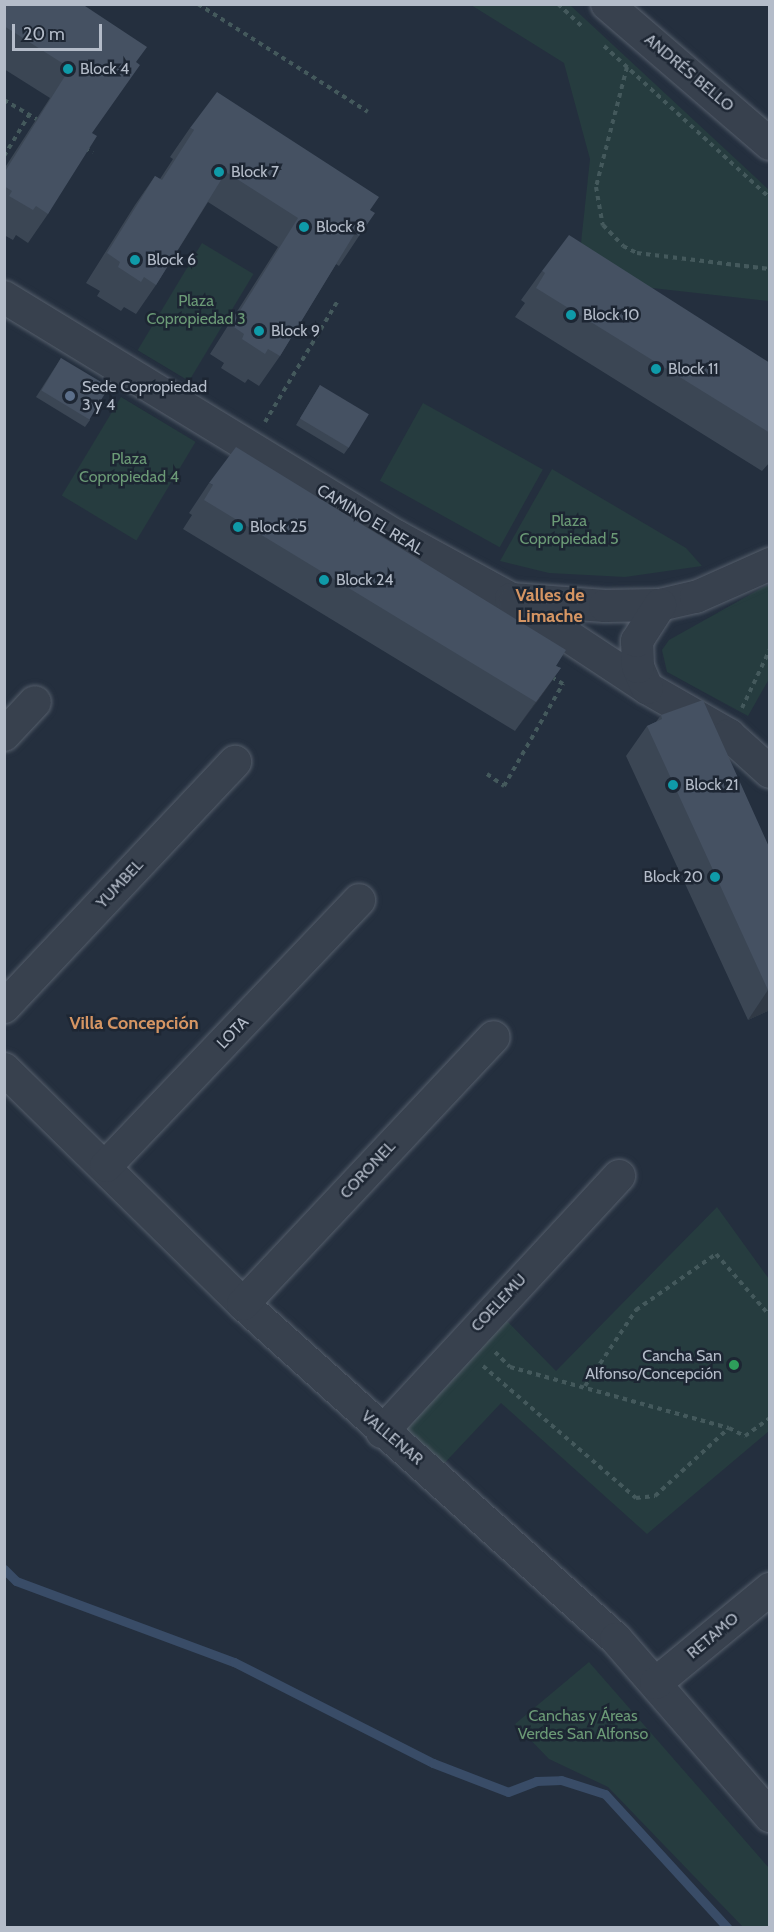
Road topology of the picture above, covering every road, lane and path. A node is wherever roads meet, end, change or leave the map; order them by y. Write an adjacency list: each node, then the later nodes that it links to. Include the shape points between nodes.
1 (198, 4): 8 (path)
2 (558, 4): 4 (path)
3 (607, 4): 11 (street, ANDRÉS BELLO)
4 (593, 36)
5 (602, 43): 6 (path)
6 (627, 67): 15 (path); 16 (path, via 596,187 603,225 623,246 637,253)
7 (4, 100): 9 (path)
8 (368, 112)
9 (29, 115): 10 (path); 14 (path)
10 (47, 126)
11 (766, 135)
12 (75, 142): 13 (path)
13 (93, 153)
14 (4, 156)
15 (770, 198)
16 (770, 269)
17 (4, 297): 21 (street, CAMINO EL REAL, via 396,536)
18 (337, 302): 19 (path)
19 (262, 426)
20 (770, 564): 22 (street, CAMINO EL REAL, via 696,597)
21 (511, 598): 22 (street, CAMINO EL REAL, via 605,606); 25 (street)
22 (660, 605): 25 (street, via 637,641 638,667)
23 (770, 649): 28 (path)
24 (544, 672): 31 (path, via 564,684 504,786)
25 (647, 688): 28 (street)
26 (35, 702): 27 (street)
27 (4, 735)
28 (729, 735): 30 (street)
29 (235, 762): 33 (street, YUMBEL)
30 (770, 772)
31 (487, 774)
32 (360, 900): 36 (street, LOTA)
33 (4, 1007)
34 (494, 1037): 38 (street, CORONEL)
35 (4, 1069): 36 (street, VALLENAR)
36 (106, 1166): 38 (street, VALLENAR)
37 (619, 1176): 39 (street, COELEMU)
38 (243, 1304): 45 (street, VALLENAR)
39 (492, 1310): 42 (path, via 510,1332 493,1350 510,1366); 45 (street, COELEMU)
40 (770, 1316): 42 (path, via 716,1254 636,1310)
41 (481, 1363): 44 (path, via 636,1498 655,1496)
42 (585, 1386): 44 (path)
43 (770, 1418): 44 (path, via 745,1436)
44 (729, 1428)
45 (382, 1432): 47 (street, VALLENAR, via 454,1491 573,1600)
46 (770, 1589): 47 (street, RETAMO)
47 (656, 1683): 48 (street, VALLENAR)
48 (770, 1816)

